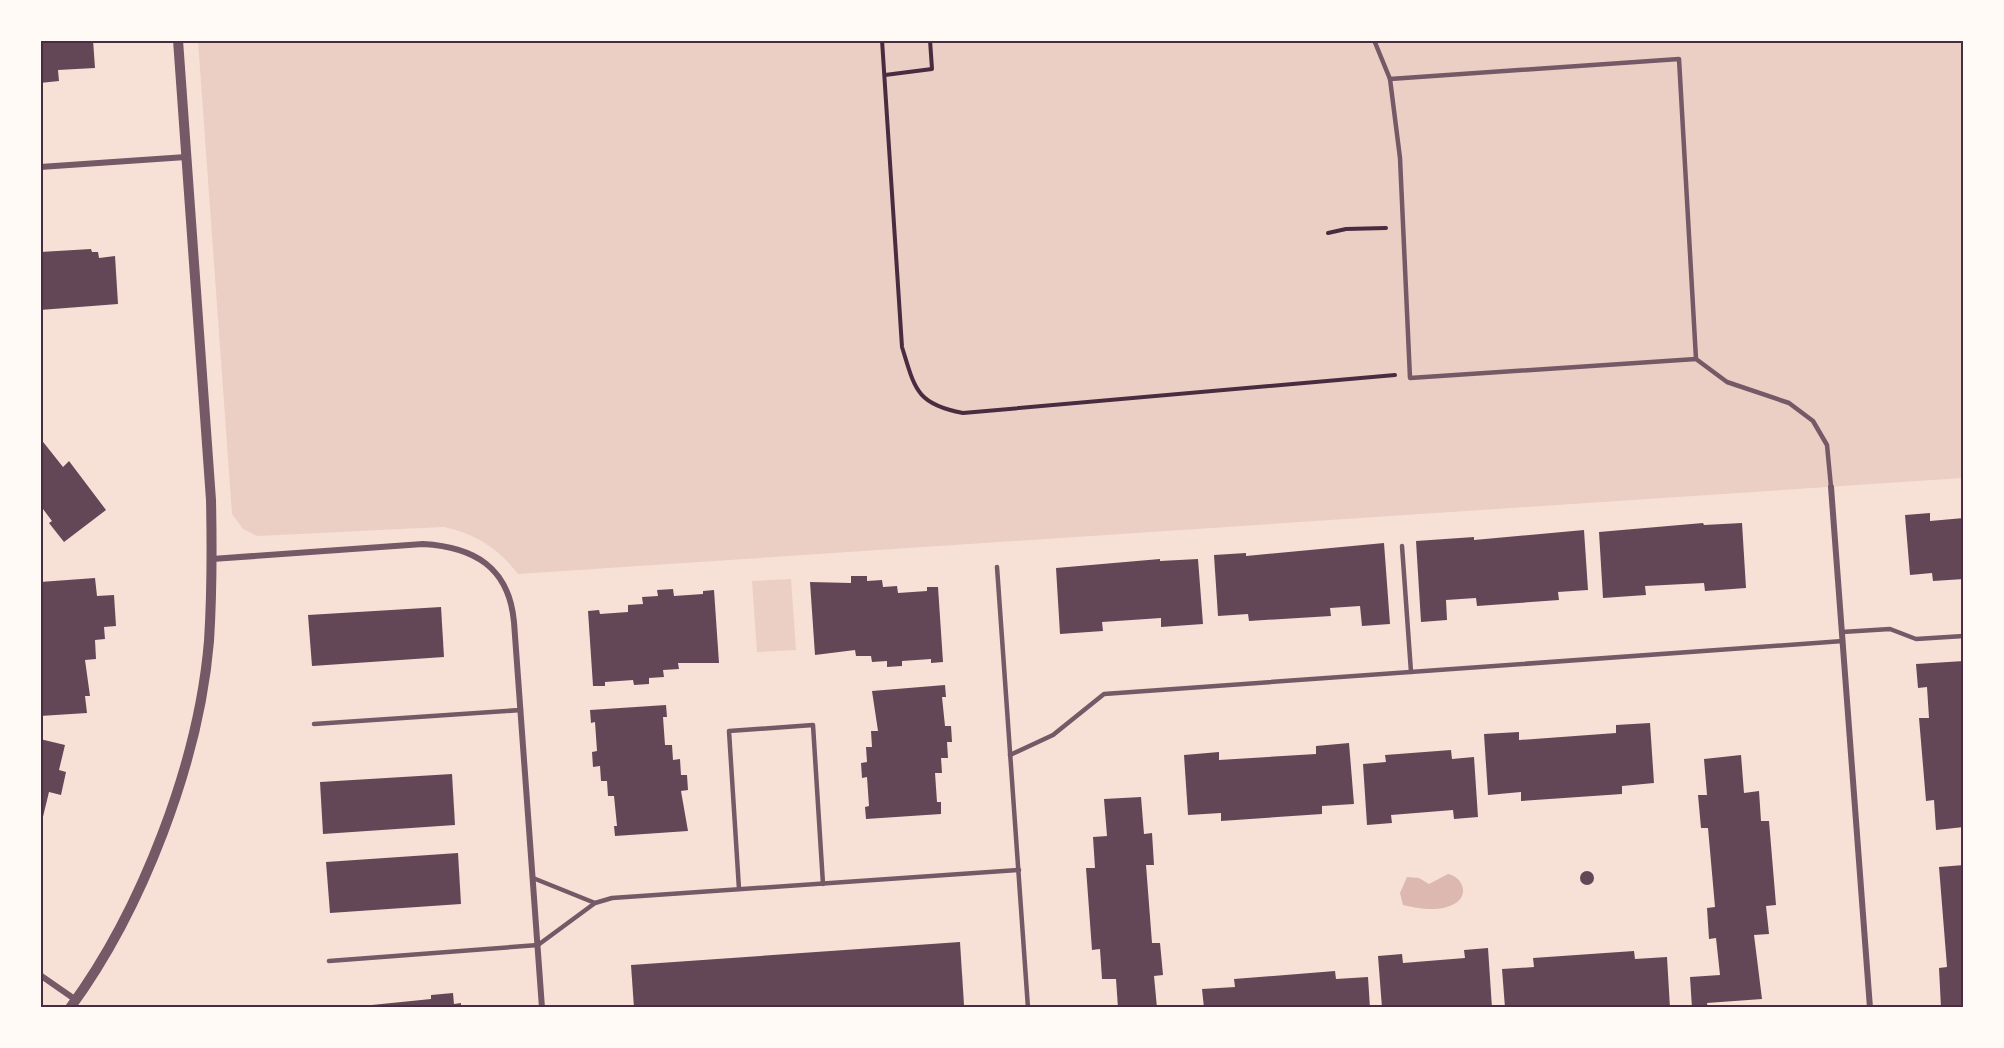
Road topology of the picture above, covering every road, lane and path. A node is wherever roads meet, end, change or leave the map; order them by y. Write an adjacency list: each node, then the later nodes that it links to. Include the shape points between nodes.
1 (178, 40): 7 (street)
2 (882, 40): 5 (path)
3 (930, 40): 5 (path, via 932,69)
4 (1374, 40): 6 (lane)
5 (885, 75): 12 (path, via 902,347 916,388 928,403 963,413)
6 (1390, 80): 9 (lane); 11 (lane, via 1679,59)
7 (186, 157): 8 (street); 15 (street)
8 (40, 167)
9 (1405, 228): 10 (path); 12 (lane)
10 (1328, 233)
11 (1696, 359): 12 (lane, via 1410,378); 13 (lane, via 1727,381 1789,403 1813,421 1827,445)
12 (1410, 374)
13 (1831, 487): 17 (street)
14 (1402, 546): 20 (lane)
15 (212, 559): 21 (street, via 423,544 449,545 470,552 490,565 513,605); 32 (street, via 209,643 179,784 150,863 115,937)
16 (997, 567): 23 (lane)
17 (1842, 632): 18 (lane, via 1890,629 1916,639); 19 (street)
18 (1964, 636)
19 (1843, 641): 20 (lane); 35 (street)
20 (1411, 672): 23 (lane, via 1104,694 1053,735)
21 (521, 710): 22 (lane); 25 (street)
22 (314, 724)
23 (1010, 754): 24 (lane)
24 (1018, 870): 26 (lane); 34 (lane)
25 (533, 878): 28 (lane); 29 (street)
26 (823, 884): 27 (lane); 27 (lane, via 813,725 729,731)
27 (739, 889): 28 (lane, via 612,898)
28 (595, 903): 29 (lane)
29 (538, 945): 30 (lane); 33 (street)
30 (329, 961)
31 (40, 975): 32 (street)
32 (73, 1004)
33 (542, 1008)
34 (1028, 1008)
35 (1870, 1008)

